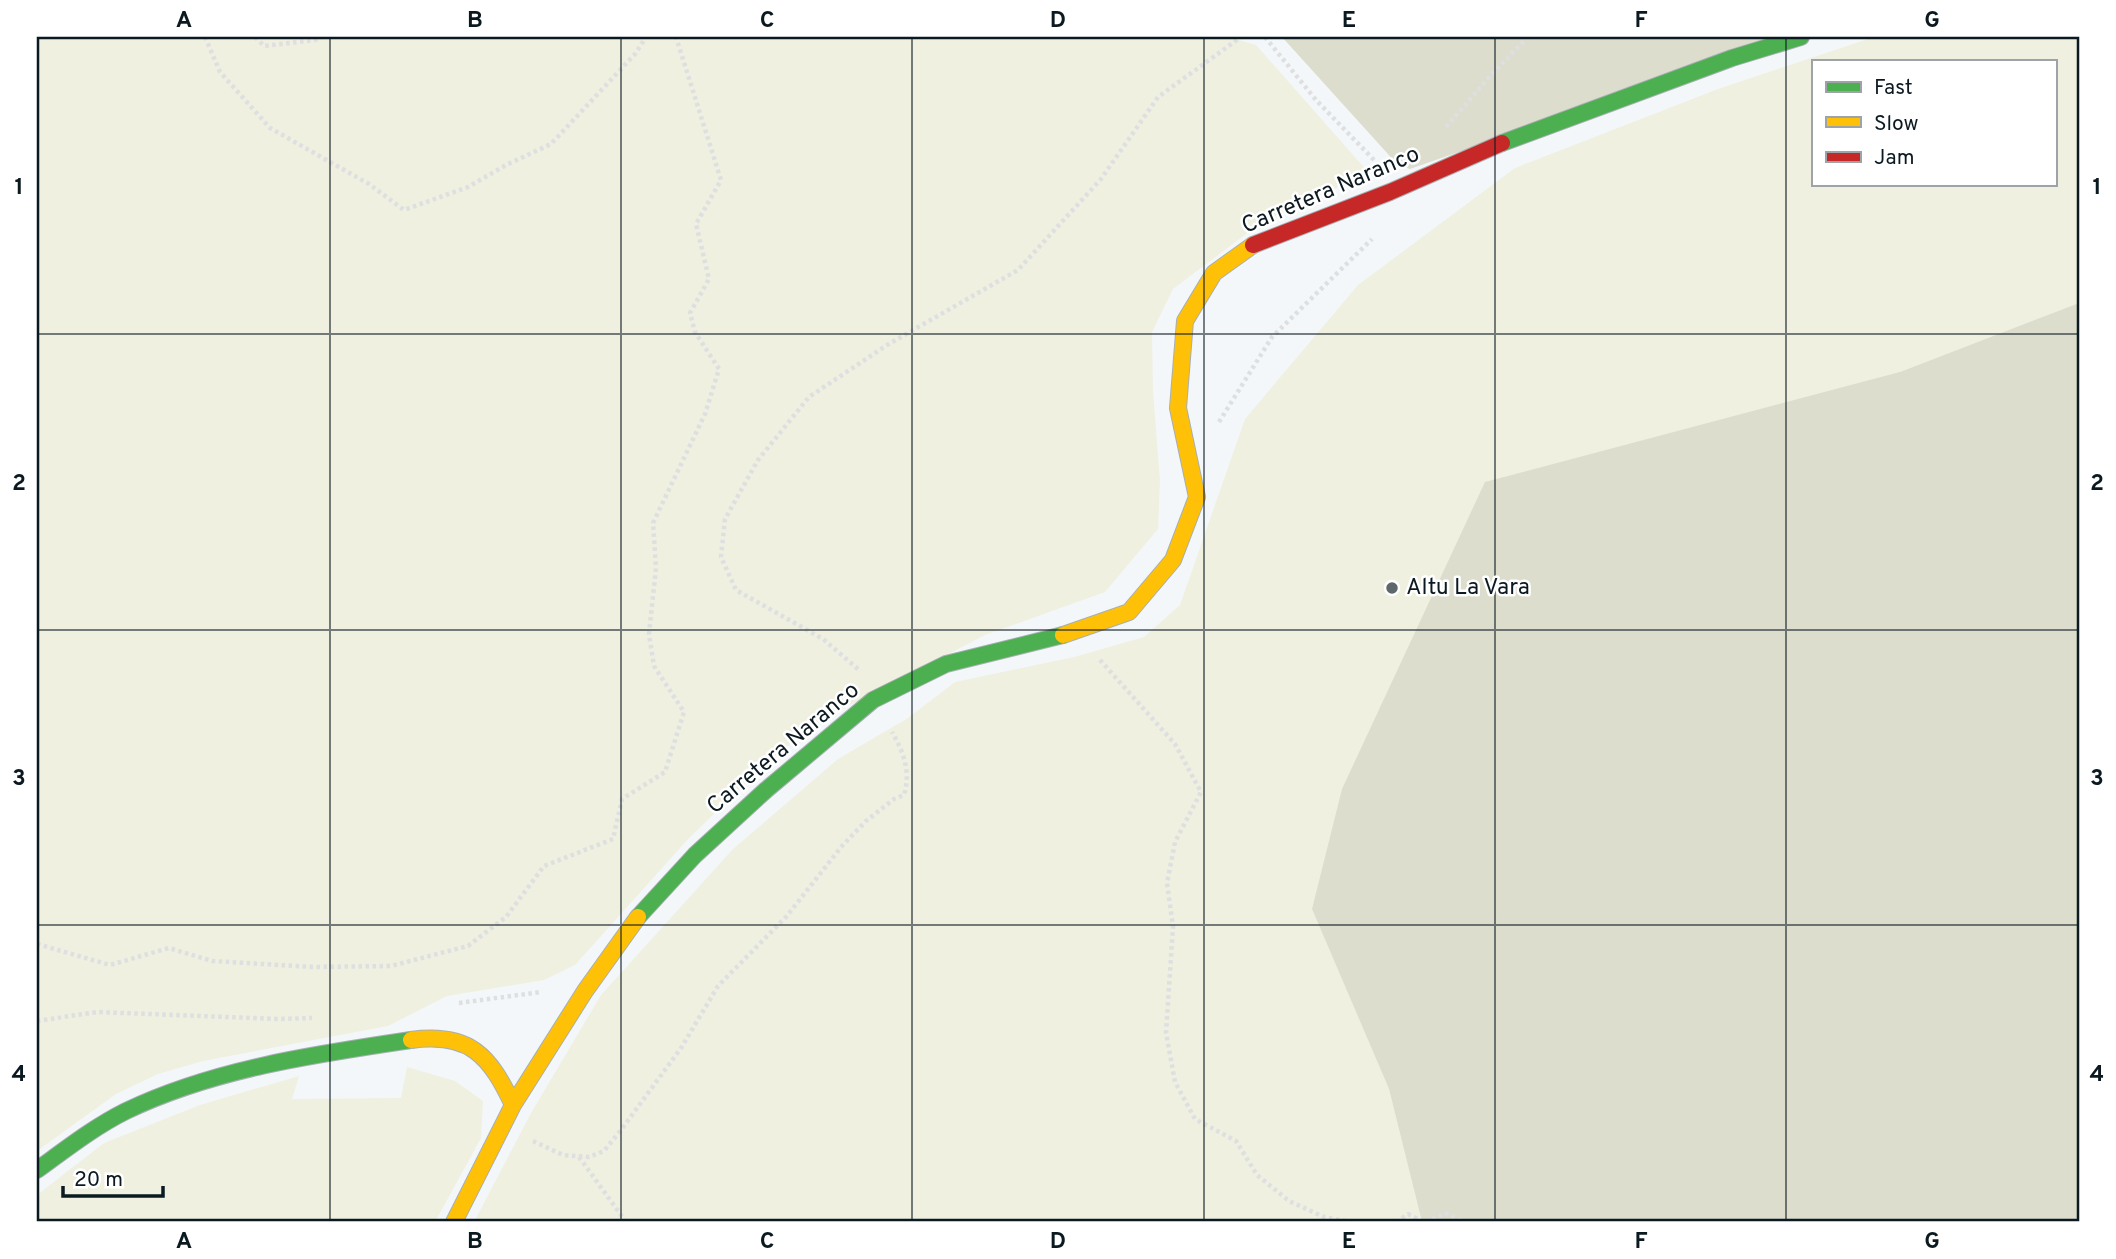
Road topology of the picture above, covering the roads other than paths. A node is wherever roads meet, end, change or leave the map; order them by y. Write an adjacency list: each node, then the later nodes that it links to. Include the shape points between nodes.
1 (1801, 37): 2 (street, Carretera Naranco, via 1526,133 1391,192 1259,241 1214,273 1185,321 1178,408 1197,497 1172,560 1129,612 1073,632 946,664 873,700 695,855 629,926)
2 (513, 1105): 3 (street, via 487,1059 462,1042 433,1037 322,1055 169,1094 112,1120); 4 (street, Carretera Naranco)
3 (37, 1170)
4 (454, 1222)

